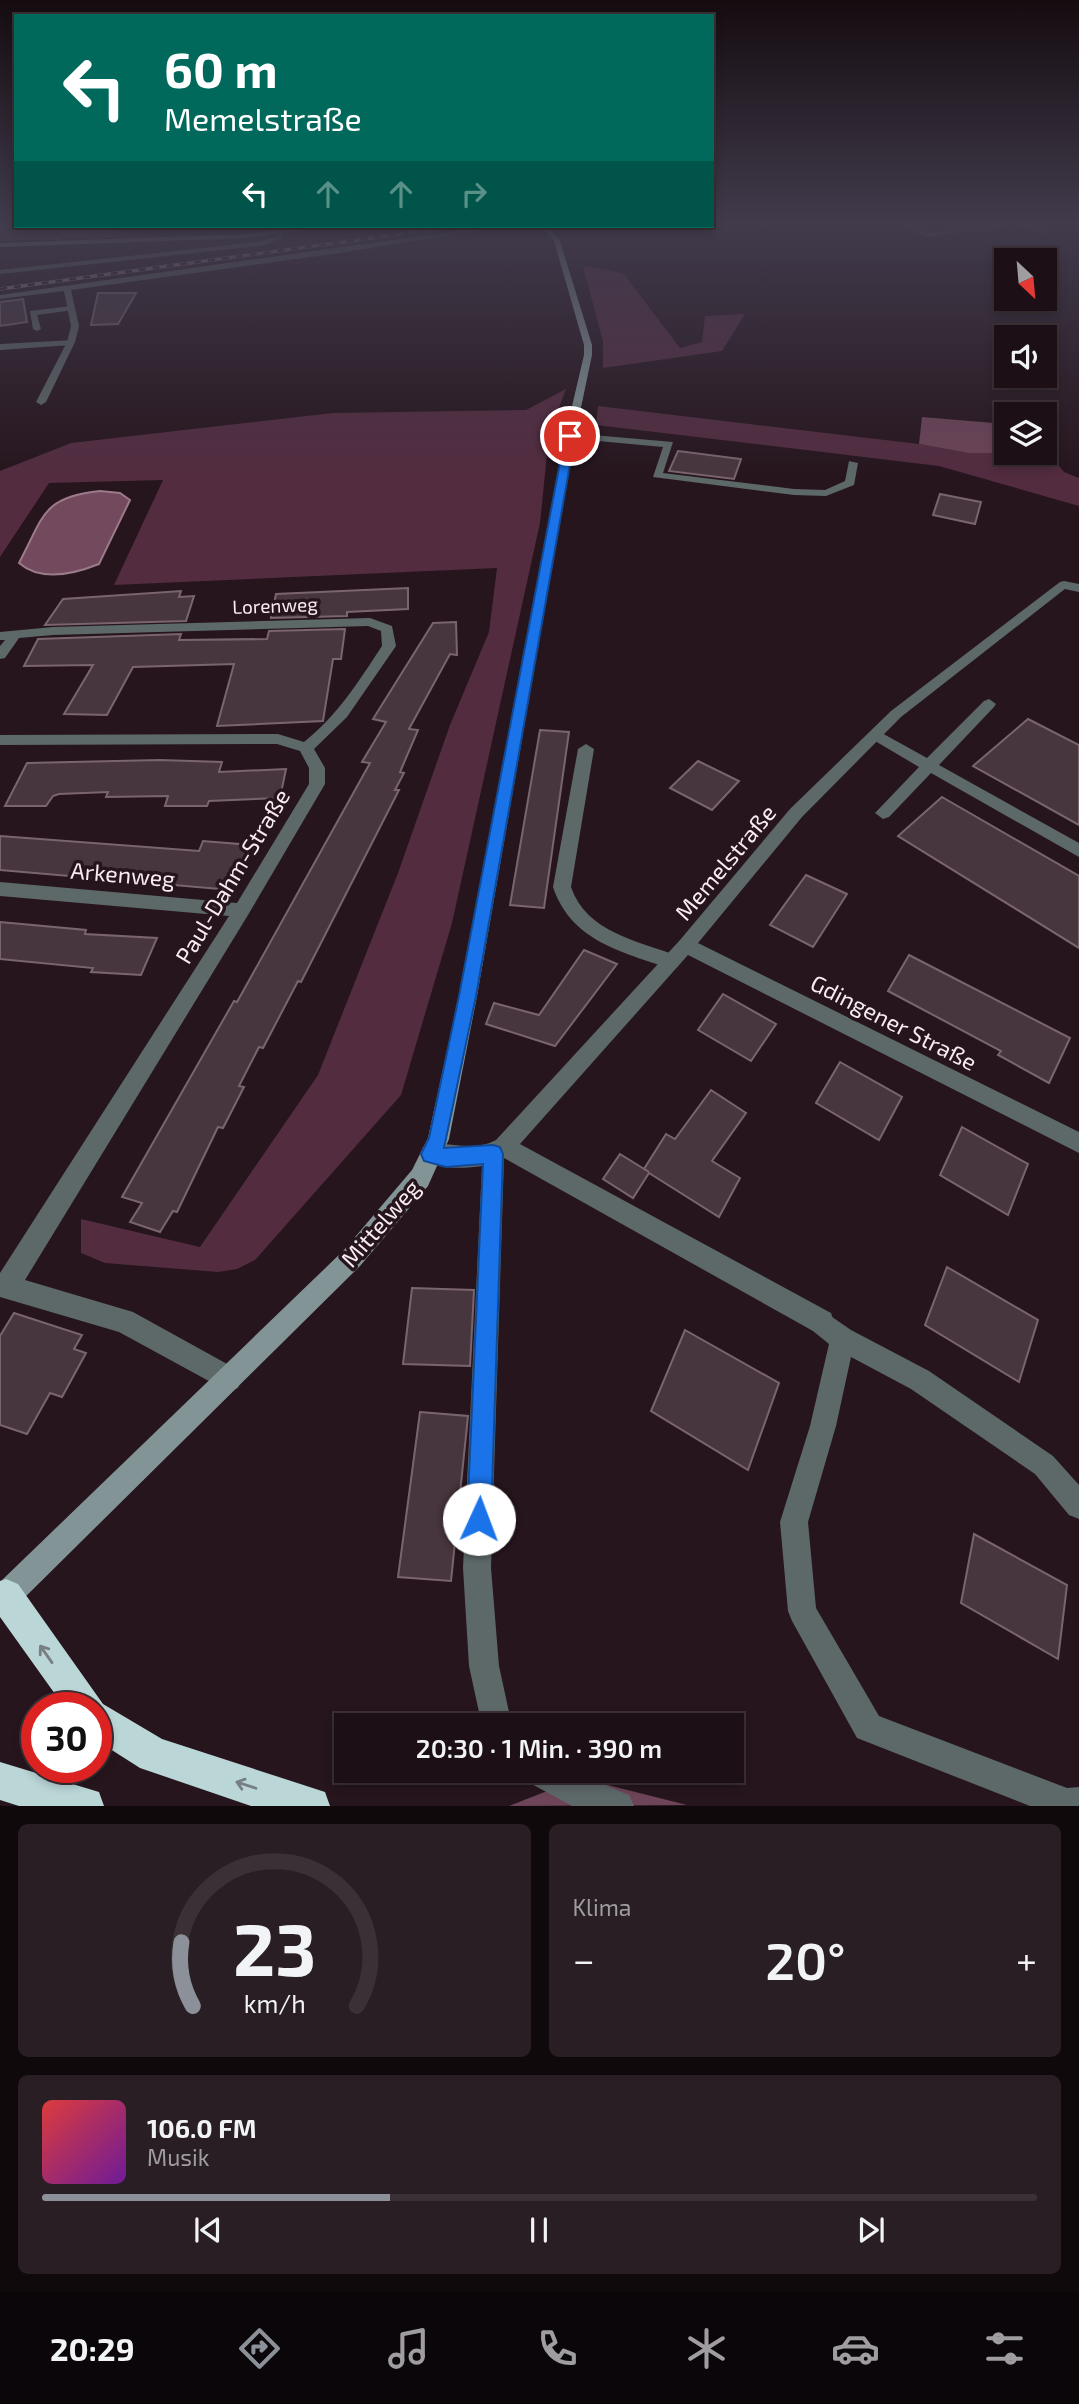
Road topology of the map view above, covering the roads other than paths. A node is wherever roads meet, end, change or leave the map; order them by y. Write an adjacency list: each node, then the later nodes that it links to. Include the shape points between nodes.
1 (60, 308): 4 (street, via 32,309)
2 (71, 308): 5 (street, via 75,326)
3 (577, 308): 8 (main road, Mittelweg, via 588,345)
4 (37, 330)
5 (71, 342): 6 (street); 7 (street)
6 (0, 347)
7 (41, 402)
8 (570, 436): 9 (street, via 669,444 657,475 794,492 826,493 850,483); 27 (main road, Mittelweg, via 468,996)
9 (853, 463)
10 (1072, 587): 14 (street, Memelstraße, via 896,714)
11 (7, 636): 12 (street, Lorenweg); 16 (street, Lorenweg, via 370,622 387,629 389,646 355,698 327,733)
12 (0, 655)
13 (989, 704): 18 (street)
14 (875, 735): 18 (street); 23 (street, Memelstraße, via 796,813)
15 (0, 740): 16 (street, via 278,739)
16 (306, 748): 22 (street, Paul-Dahm-Straße, via 317,768 317,783)
17 (586, 748): 24 (street, via 562,887 565,901 572,914 595,931)
18 (928, 765): 19 (street); 20 (street)
19 (883, 813)
20 (1079, 851)
21 (0, 889): 22 (street, Arkenweg)
22 (242, 910): 28 (street, Paul-Dahm-Straße)
23 (686, 944): 24 (street, Memelstraße); 25 (street, Gdingener Straße)
24 (671, 961): 26 (street, Memelstraße)
25 (1079, 1143)
26 (498, 1150): 27 (street, via 446,1158); 29 (street); 34 (street, via 477,1568 485,1666)
27 (431, 1154): 30 (main road, Mittelweg, via 420,1178 352,1258)
28 (4, 1286): 30 (street, via 124,1321)
29 (832, 1331): 31 (street, via 920,1380 1044,1465); 38 (street, via 823,1426 794,1522 803,1611 868,1727 1067,1804)
30 (229, 1380): 32 (main road, Mittelweg)
31 (1079, 1505)
32 (3, 1599): 33 (highway, one-way to 32)
33 (75, 1692)
34 (494, 1713)
35 (112, 1729): 40 (highway, one-way to 35, via 153,1755)
36 (2, 1780): 39 (highway)
37 (562, 1783): 41 (street)
38 (1079, 1803)
39 (85, 1805)
40 (311, 1805)
41 (618, 1805)

